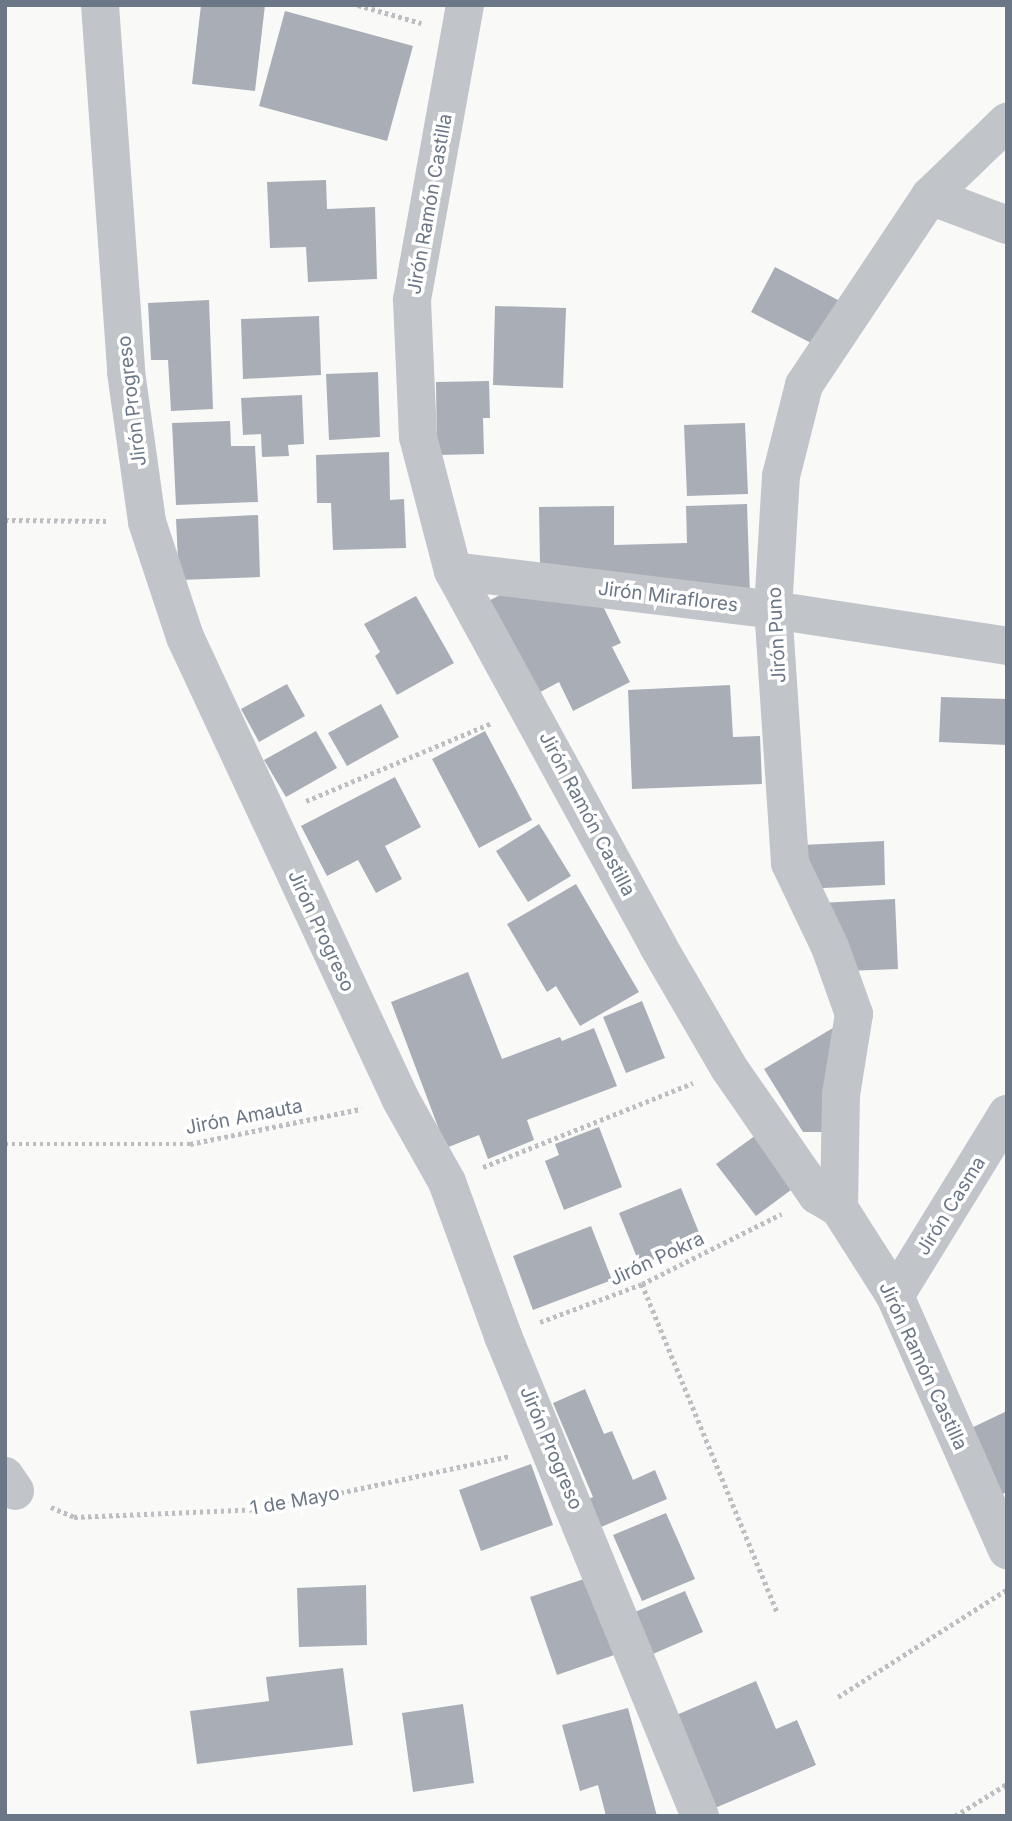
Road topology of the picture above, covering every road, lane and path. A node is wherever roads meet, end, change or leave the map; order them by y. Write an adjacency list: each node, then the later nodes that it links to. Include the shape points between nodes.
1 (100, 5): 8 (street, Jirón Progreso, via 126,372)
2 (358, 5): 3 (path)
3 (462, 19): 9 (street, Jirón Ramón Castilla, via 412,300 418,437)
4 (1007, 122): 5 (street, Jirón Puno)
5 (930, 196): 6 (street); 10 (street, Jirón Puno, via 804,385 781,476)
6 (1007, 225)
7 (5, 520): 8 (path)
8 (147, 522): 13 (street, Jirón Progreso, via 185,637)
9 (453, 571): 10 (street, Jirón Miraflores); 12 (street, Jirón Ramón Castilla)
10 (772, 610): 11 (street, Jirón Miraflores); 19 (street, Jirón Puno, via 790,863 830,947 854,1014)
11 (1007, 646)
12 (529, 706): 13 (path, via 410,761); 14 (street, Jirón Ramón Castilla)
13 (267, 817): 15 (street, Jirón Progreso)
14 (729, 1068): 18 (path); 19 (street, Jirón Ramón Castilla)
15 (401, 1100): 17 (path, Jirón Amauta, via 190,1144); 18 (street, Jirón Progreso)
16 (1007, 1114): 21 (street, Jirón Casma)
17 (5, 1144)
18 (447, 1182): 22 (street, Jirón Progreso)
19 (828, 1202): 20 (path, Jirón Pokra); 21 (street, Jirón Ramón Castilla)
20 (642, 1284): 22 (path, Jirón Pokra); 27 (path)
21 (895, 1296): 25 (street, Jirón Ramón Castilla)
22 (503, 1336): 23 (street, Jirón Progreso)
23 (551, 1447): 24 (path, 1 de Mayo, via 265,1509 74,1517); 30 (street, Jirón Progreso)
24 (10, 1483)
25 (1007, 1550)
26 (1007, 1589): 28 (path)
27 (777, 1612)
28 (838, 1698)
29 (1007, 1784): 31 (path)
30 (700, 1816)
31 (955, 1816)

